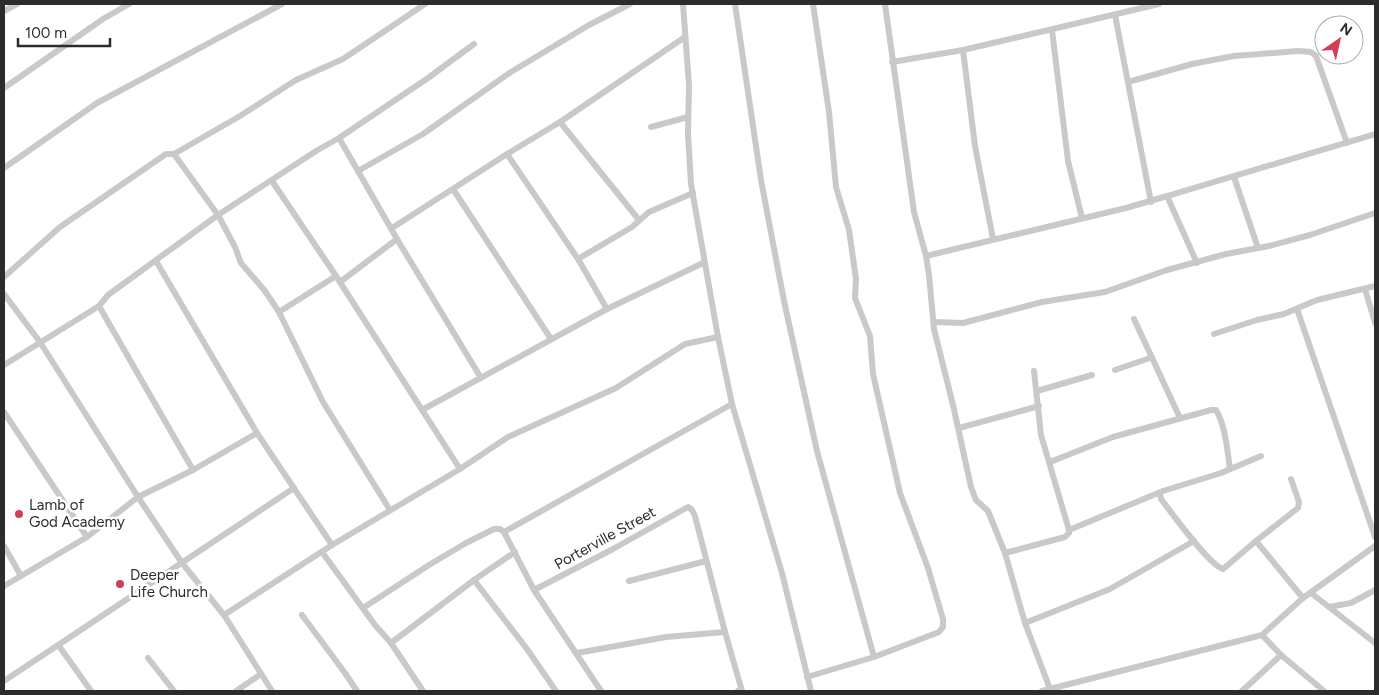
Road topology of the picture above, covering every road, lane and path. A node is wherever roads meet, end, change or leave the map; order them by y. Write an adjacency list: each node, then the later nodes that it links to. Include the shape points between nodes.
1 (17, 4): 11 (street)
2 (129, 4): 19 (street)
3 (282, 4): 28 (street, via 97,104)
4 (424, 4): 26 (street, via 343,59 296,80)
5 (630, 4): 29 (street, via 589,24 511,72 423,134)
6 (683, 4): 14 (street)
7 (735, 4): 123 (street, via 761,180 784,301 817,451)
8 (813, 4): 123 (street, via 836,187 849,230 856,279 855,298 870,336 873,374 900,493 943,619 939,632)
9 (885, 4): 17 (street)
10 (1159, 4): 12 (street)
11 (4, 11)
12 (1115, 15): 13 (street); 18 (street)
13 (1052, 30): 16 (street); 38 (street, via 1068,161)
14 (685, 37): 20 (street); 21 (street)
15 (474, 44): 24 (street)
16 (963, 50): 17 (street); 42 (street, via 975,146)
17 (892, 62): 44 (street, via 914,212)
18 (1128, 82): 25 (street, via 1234,56 1311,52 1316,56); 35 (street)
19 (4, 88)
20 (688, 117): 22 (street); 33 (street)
21 (560, 122): 27 (street); 39 (street)
22 (652, 127)
23 (1375, 134): 25 (street)
24 (339, 138): 29 (street); 31 (street)
25 (1347, 143): 30 (street)
26 (174, 154): 37 (street); 49 (street, via 166,154 60,226)
27 (506, 154): 32 (street); 45 (street)
28 (4, 168)
29 (358, 171): 40 (street)
30 (1234, 177): 34 (street); 43 (street)
31 (272, 181): 37 (street); 50 (street)
32 (453, 189): 40 (street); 63 (street)
33 (692, 193): 39 (street, via 654,209); 47 (street)
34 (1167, 196): 35 (street); 48 (street)
35 (1151, 202): 38 (street)
36 (1375, 213): 43 (street)
37 (218, 215): 46 (street); 57 (street, via 241,263)
38 (1082, 218): 42 (street)
39 (639, 220): 45 (street, via 632,228)
40 (392, 228): 41 (street)
41 (397, 239): 50 (street); 70 (street)
42 (993, 240): 44 (street)
43 (1258, 248): 48 (street)
44 (926, 256): 59 (street)
45 (578, 259): 55 (street)
46 (156, 260): 54 (street, via 108,295); 78 (street)
47 (705, 262): 55 (street); 62 (street)
48 (1197, 263): 59 (street, via 1166,270 1105,292 1042,302 963,323)
49 (4, 277)
50 (338, 279): 57 (street); 74 (street)
51 (1375, 286): 52 (street)
52 (1365, 289): 56 (street, via 1317,300); 60 (street)
53 (4, 294): 64 (street)
54 (99, 306): 64 (street); 83 (street)
55 (607, 309): 63 (street)
56 (1297, 309): 61 (street); 91 (street)
57 (279, 312): 88 (street, via 323,402)
58 (1134, 319): 65 (street)
59 (934, 322): 77 (street)
60 (1375, 323)
61 (1214, 334)
62 (718, 337): 72 (street); 81 (street, via 684,344 616,388 508,437)
63 (551, 339): 70 (street)
64 (40, 342): 66 (street); 87 (street)
65 (1150, 358): 67 (street); 76 (street)
66 (4, 365)
67 (1115, 370)
68 (1034, 371): 71 (street)
69 (1092, 375): 71 (street)
70 (481, 378): 74 (street)
71 (1037, 391): 73 (street)
72 (732, 404): 90 (street); 126 (street, via 782,572)
73 (1039, 406): 77 (street); 80 (street, via 1041,435)
74 (422, 410): 81 (street)
75 (4, 412): 92 (street)
76 (1180, 418): 80 (street, via 1113,437); 82 (street, via 1216,410)
77 (958, 428): 100 (street, via 971,487 976,500 988,511)
78 (257, 433): 83 (street); 85 (street)
79 (1262, 456): 82 (street)
80 (1050, 462): 89 (street)
81 (460, 469): 88 (street)
82 (1230, 469): 86 (street)
83 (193, 470): 87 (street)
84 (1291, 479): 94 (street, via 1298,508)
85 (294, 488): 95 (street); 102 (street)
86 (1160, 494): 89 (street); 93 (street)
87 (138, 497): 92 (street); 102 (street)
88 (390, 510): 95 (street)
89 (1069, 530): 100 (street, via 1065,537)
90 (504, 532): 99 (street); 112 (street, via 494,530 466,543)
91 (1375, 537)
92 (87, 538): 103 (street)
93 (1194, 540): 94 (street, via 1216,566 1223,569); 115 (street, via 1110,590)
94 (1256, 541): 110 (street)
95 (332, 545): 98 (street)
96 (4, 546): 103 (street)
97 (1375, 546): 109 (street)
98 (322, 552): 112 (street); 113 (street)
99 (515, 552): 104 (street); 107 (street)
100 (1005, 554): 115 (street)
101 (706, 561): 105 (street); 107 (street, Porterville Street, via 695,516 688,507); 116 (street)
102 (182, 562): 113 (street); 120 (street)
103 (21, 576): 106 (street)
104 (474, 580): 118 (street); 135 (street)
105 (629, 581)
106 (4, 586)
107 (534, 590): 121 (street)
108 (1375, 590): 111 (street, via 1351,603)
109 (1311, 593): 110 (street); 111 (street)
110 (1303, 598): 117 (street)
111 (1330, 607): 119 (street)
112 (363, 608): 118 (street)
113 (224, 615): 125 (street)
114 (302, 615): 133 (street)
115 (1025, 624): 128 (street)
116 (725, 632): 121 (street, via 666,637); 137 (street, via 742,690)
117 (1262, 635): 122 (street); 128 (street)
118 (391, 643): 134 (street)
119 (1375, 643)
120 (59, 646): 127 (street); 129 (street)
121 (577, 653): 136 (street)
122 (1281, 655): 140 (street); 141 (street)
123 (874, 657): 126 (street)
124 (148, 658): 130 (street)
125 (261, 674): 131 (street); 132 (street)
126 (807, 677): 138 (street)
127 (4, 681)
128 (1050, 689): 139 (street)
129 (91, 691)
130 (174, 691)
131 (236, 691)
132 (272, 691)
133 (357, 691)
134 (423, 691)
135 (556, 691)
136 (601, 691)
137 (738, 691)
138 (810, 691)
139 (1042, 691)
140 (1242, 691)
141 (1324, 691)

